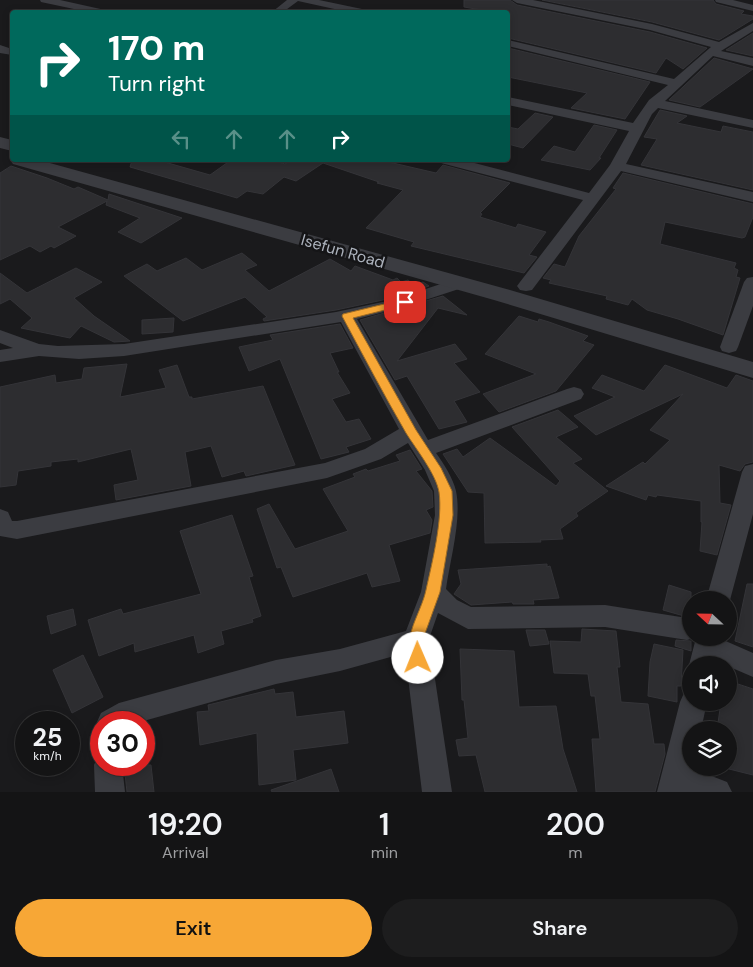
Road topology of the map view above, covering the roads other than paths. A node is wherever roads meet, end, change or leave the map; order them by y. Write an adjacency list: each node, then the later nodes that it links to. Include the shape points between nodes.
1 (45, 0): 7 (street)
2 (294, 0): 8 (street)
3 (303, 0): 9 (street)
4 (517, 0): 12 (street, via 652,27)
5 (720, 0): 6 (street)
6 (753, 8)
7 (92, 10)
8 (280, 10)
9 (352, 10)
10 (753, 26): 12 (street)
11 (510, 43): 14 (street)
12 (716, 49): 13 (street); 14 (street)
13 (753, 62)
14 (675, 83): 16 (street)
15 (510, 101): 18 (street)
16 (654, 103): 17 (street); 18 (street)
17 (753, 124)
18 (636, 128): 22 (street)
19 (26, 162): 26 (street, Isefun Road)
20 (61, 162): 27 (street, Isefun Road)
21 (454, 162): 24 (street)
22 (617, 166): 23 (street); 24 (street)
23 (753, 197)
24 (592, 198): 27 (street)
25 (753, 282): 30 (street)
26 (459, 283): 28 (street, via 425,297); 34 (street, Isefun Road)
27 (526, 286): 30 (street, Isefun Road)
28 (347, 316): 31 (street, via 142,348 81,352); 36 (street)
29 (0, 336): 31 (street)
30 (730, 346): 32 (street, Isefun Road)
31 (39, 350): 33 (street)
32 (753, 353)
33 (0, 356)
34 (753, 370)
35 (574, 394): 36 (street)
36 (417, 441): 38 (street, via 326,470 17,530 2,528); 40 (street, via 445,491 446,515)
37 (753, 472): 39 (street)
38 (0, 518)
39 (720, 591)
40 (433, 592): 41 (street, via 448,607 468,618 605,616); 42 (street)
41 (682, 638)
42 (416, 639): 45 (street, via 340,660 276,672); 50 (street)
43 (706, 646): 44 (street)
44 (753, 665)
45 (137, 711)
46 (692, 711): 48 (street)
47 (109, 776): 49 (street)
48 (674, 784): 51 (street)
49 (110, 792)
50 (437, 792)
51 (717, 792)

